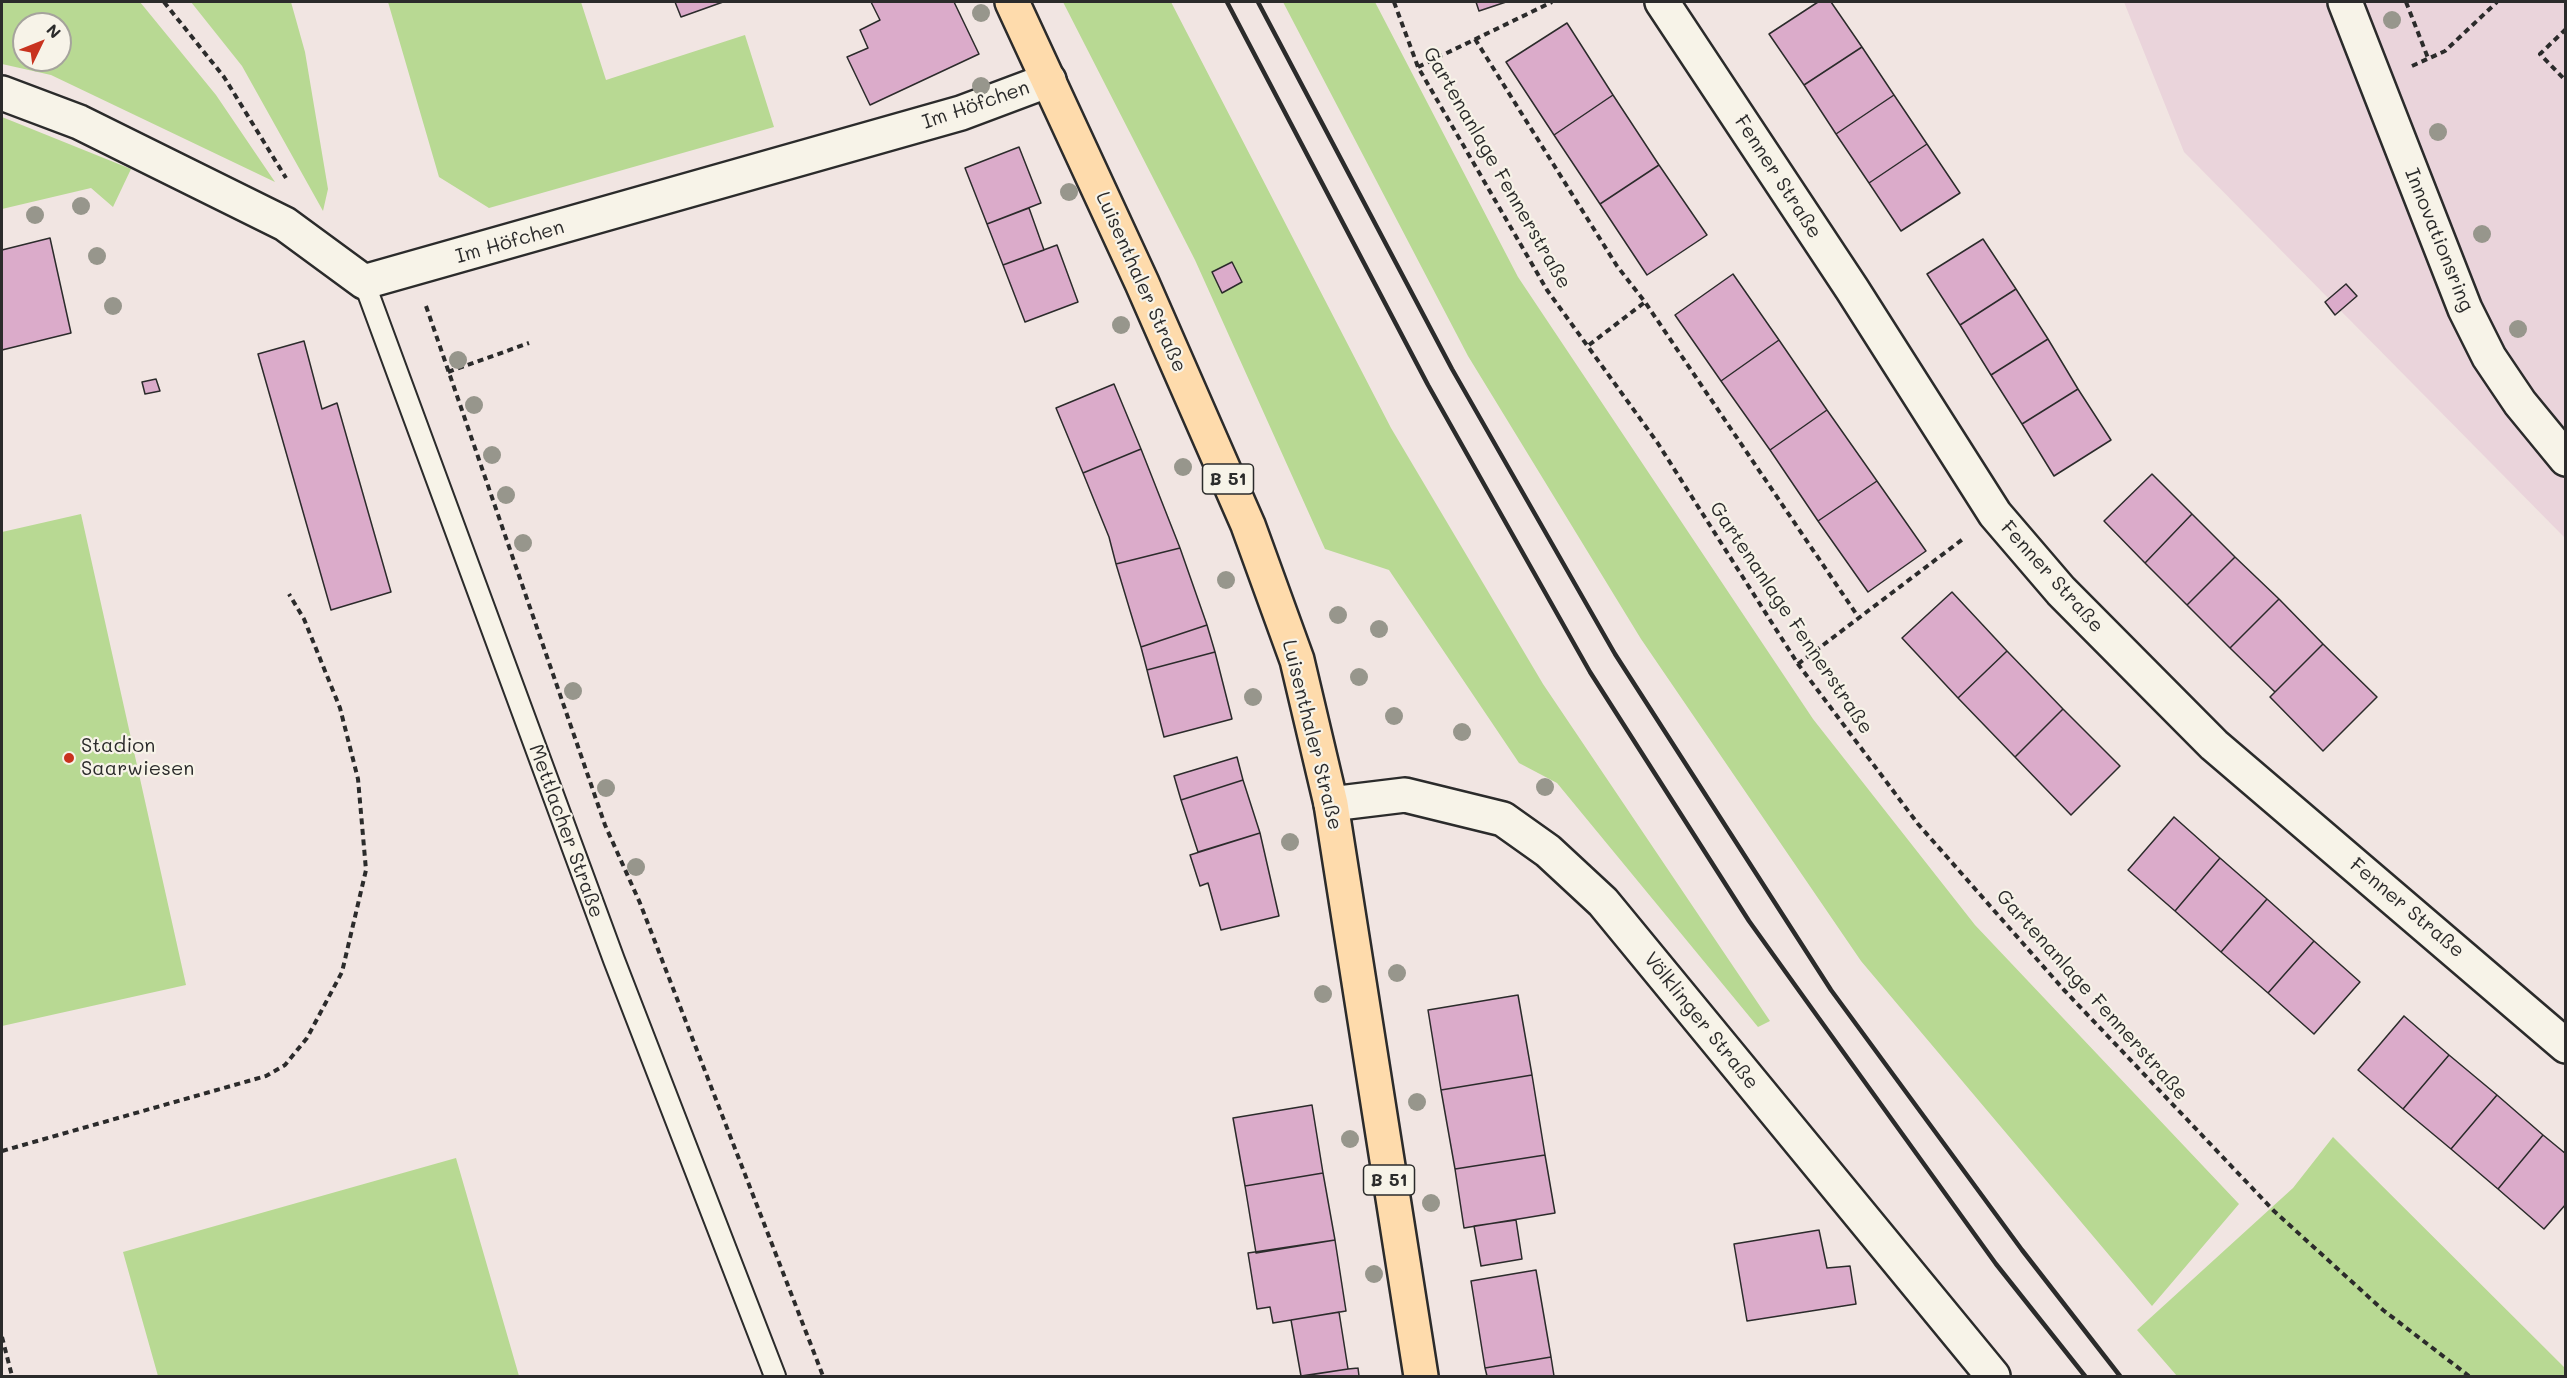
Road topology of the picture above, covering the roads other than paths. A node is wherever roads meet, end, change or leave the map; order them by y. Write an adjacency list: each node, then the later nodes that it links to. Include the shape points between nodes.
1 (1012, 2): 4 (main road, Luisenthaler Straße / B 51)
2 (1662, 2): 9 (street, Fenner Straße, via 1995,514 2061,591 2214,745)
3 (2345, 2): 7 (street, Innovationsring, via 2465,309 2489,357)
4 (1049, 80): 6 (street, Im Höfchen, via 961,113); 8 (main road, Luisenthaler Straße / B 51, via 1248,525 1297,660)
5 (2, 93): 6 (street, via 79,122 285,224)
6 (364, 282): 10 (lane, Mettlacher Straße, via 614,960)
7 (2565, 459)
8 (1331, 804): 11 (main road, Luisenthaler Straße / B 51); 12 (street, Völklinger Straße, via 1406,795 1503,819 1548,851 1603,902)
9 (2565, 1046)
10 (775, 1377)
11 (1421, 1377)
12 (1993, 1377)

